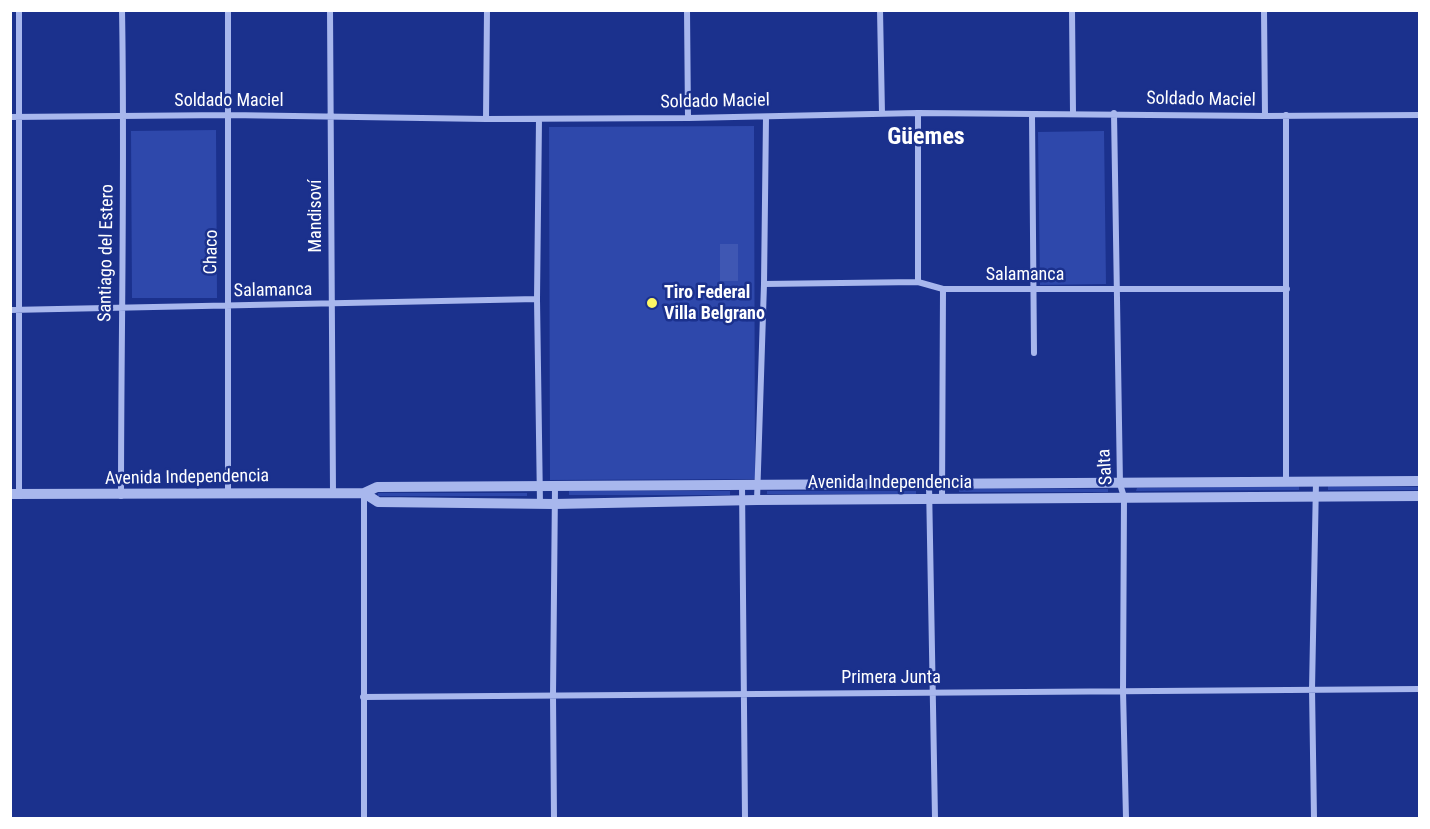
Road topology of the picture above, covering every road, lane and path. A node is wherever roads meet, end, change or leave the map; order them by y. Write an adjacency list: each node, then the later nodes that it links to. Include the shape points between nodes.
1 (19, 10): 23 (street)
2 (122, 10): 17 (street, Santiago del Estero)
3 (228, 10): 14 (street, Chaco)
4 (330, 10): 21 (street, Mandisoví)
5 (487, 10): 25 (street)
6 (687, 10): 24 (street)
7 (880, 10): 12 (street)
8 (1072, 10): 11 (street)
9 (1264, 10): 18 (street)
10 (918, 113): 12 (street, Soldado Maciel); 15 (street, Soldado Maciel); 27 (street)
11 (1073, 113): 13 (street, Soldado Maciel); 15 (street, Soldado Maciel)
12 (882, 114): 22 (street, Soldado Maciel)
13 (1114, 114): 18 (street, Soldado Maciel); 32 (street, Salta)
14 (229, 115): 17 (street, Soldado Maciel); 21 (street, Soldado Maciel); 35 (street, Chaco)
15 (1032, 115): 29 (street)
16 (1419, 115): 19 (street, Soldado Maciel)
17 (124, 116): 23 (street, Soldado Maciel); 36 (street, Santiago del Estero)
18 (1264, 116): 19 (street, Soldado Maciel)
19 (1286, 116): 30 (street)
20 (10, 117): 23 (street, Soldado Maciel)
21 (332, 117): 25 (street, Soldado Maciel); 34 (street, Mandisoví)
22 (766, 117): 24 (street, Soldado Maciel); 28 (street)
23 (20, 118): 38 (street)
24 (688, 118): 26 (street, Soldado Maciel)
25 (486, 119): 26 (street, Soldado Maciel)
26 (539, 119): 33 (street)
27 (918, 282): 28 (street, Salamanca); 31 (street, Salamanca)
28 (764, 284): 44 (street)
29 (1034, 289): 31 (street, Salamanca); 32 (street, Salamanca); 39 (street)
30 (1287, 289): 32 (street, Salamanca); 40 (street)
31 (943, 290): 46 (street)
32 (1116, 290): 47 (street, Salta)
33 (537, 299): 34 (street, Salamanca); 48 (street)
34 (331, 305): 35 (street, Salamanca); 50 (street, Mandisoví)
35 (227, 307): 36 (street, Salamanca); 53 (street, Chaco)
36 (121, 309): 38 (street, Salamanca); 54 (street, Santiago del Estero)
37 (10, 310): 38 (street, Salamanca)
38 (20, 310): 52 (street)
39 (1034, 353)
40 (1286, 481): 42 (street, Avenida Independencia); 47 (street, Avenida Independencia)
41 (1419, 481): 42 (street, Avenida Independencia)
42 (1316, 482): 55 (street)
43 (742, 484): 44 (street, Avenida Independencia); 49 (street, Avenida Independencia); 58 (street)
44 (758, 484): 45 (street, Avenida Independencia); 59 (street)
45 (929, 484): 46 (street, Avenida Independencia); 60 (street)
46 (942, 484): 47 (street, Avenida Independencia); 61 (street)
47 (1120, 484): 57 (street, Salta)
48 (540, 486): 49 (street, Avenida Independencia); 51 (street, Avenida Independencia, via 377,487); 62 (street)
49 (555, 487): 63 (street)
50 (333, 493): 51 (street, Avenida Independencia); 53 (street, Avenida Independencia)
51 (364, 493): 62 (street, Avenida Independencia, via 378,502); 70 (street)
52 (15, 494): 54 (street, Avenida Independencia)
53 (228, 494): 54 (street, Avenida Independencia)
54 (121, 496)
55 (1315, 496): 56 (street, Avenida Independencia); 57 (street, Avenida Independencia); 64 (street)
56 (1419, 496)
57 (1124, 497): 61 (street, Avenida Independencia); 66 (street, Salta)
58 (743, 500): 59 (street, Avenida Independencia); 63 (street, Avenida Independencia); 68 (street)
59 (757, 500): 60 (street, Avenida Independencia)
60 (928, 500): 61 (street, Avenida Independencia); 67 (street)
61 (942, 500)
62 (540, 504): 63 (street, Avenida Independencia)
63 (554, 504): 69 (street)
64 (1312, 689): 65 (street, Primera Junta); 66 (street, Primera Junta); 76 (street)
65 (1419, 689)
66 (1123, 691): 67 (street, Primera Junta); 75 (street, Salta)
67 (933, 693): 68 (street, Primera Junta); 74 (street)
68 (743, 694): 69 (street, Primera Junta); 73 (street)
69 (553, 696): 70 (street, Primera Junta); 72 (street)
70 (363, 697): 71 (street)
71 (364, 819)
72 (554, 819)
73 (745, 819)
74 (934, 819)
75 (1126, 819)
76 (1314, 819)

